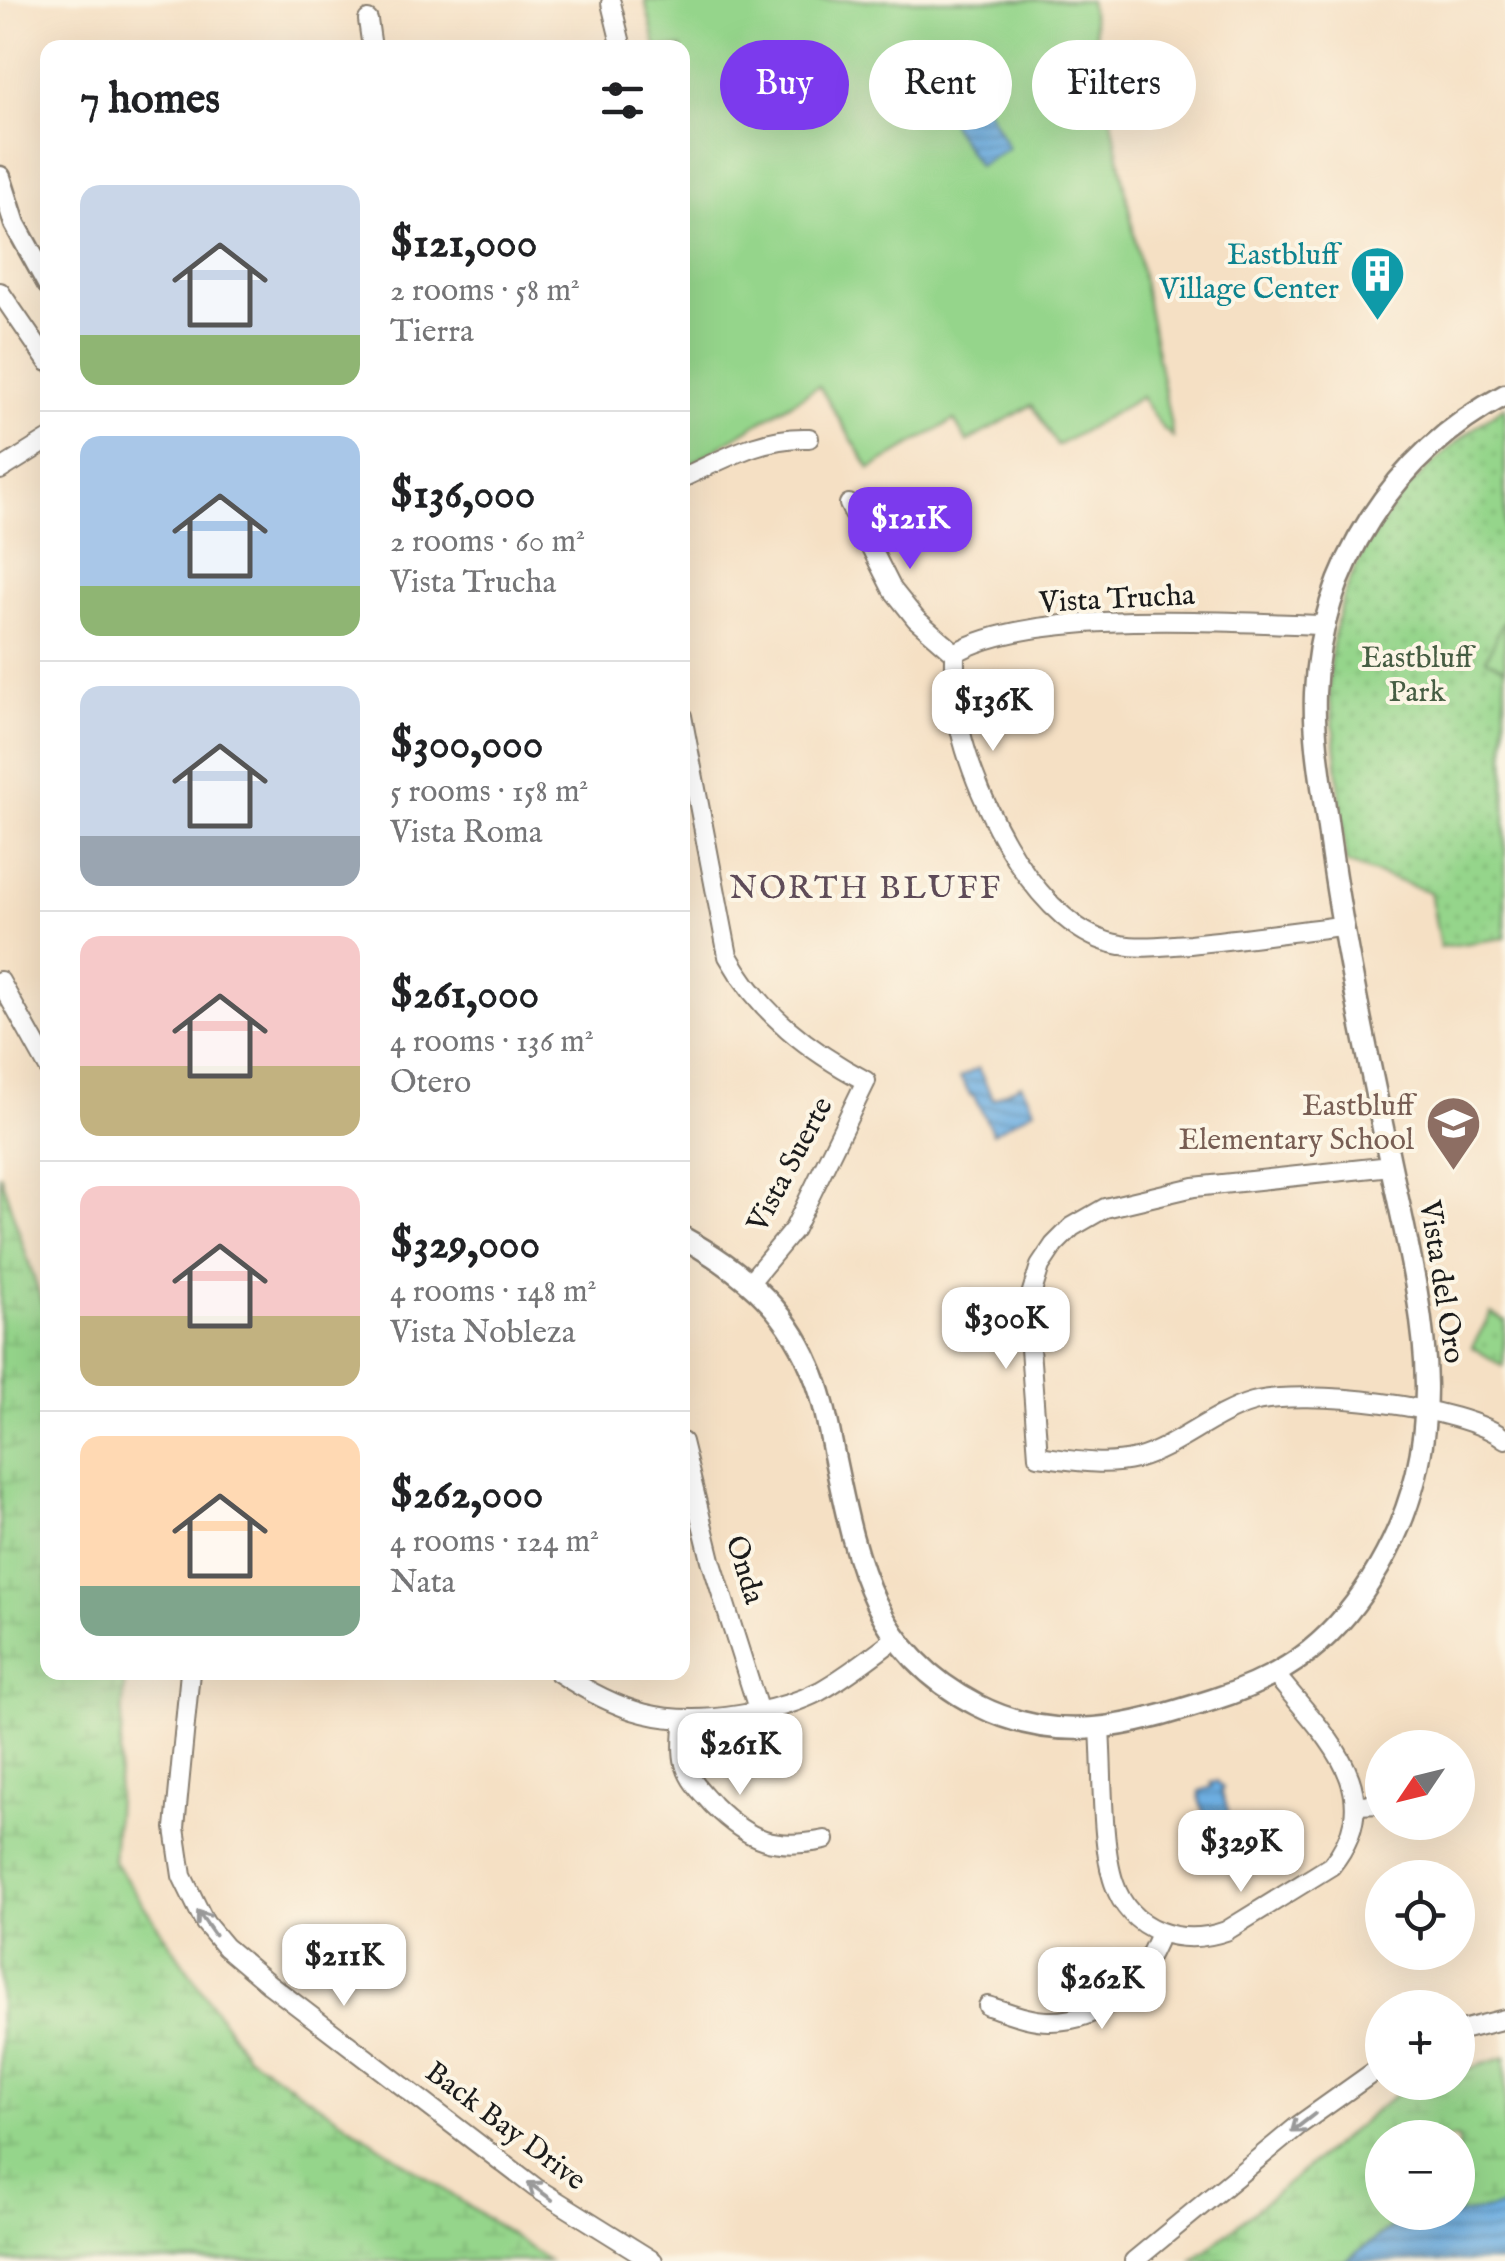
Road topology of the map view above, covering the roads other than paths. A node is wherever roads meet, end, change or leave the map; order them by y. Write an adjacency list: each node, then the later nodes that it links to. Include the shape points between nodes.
1 (611, 3): 4 (street)
2 (368, 20): 3 (street)
3 (371, 40)
4 (620, 40)
5 (0, 177): 6 (street)
6 (40, 269)
7 (0, 292): 8 (street)
8 (40, 350)
9 (1505, 395): 15 (street, Vista del Oro, via 1454,426 1401,476 1360,534)
10 (809, 438): 13 (street, via 752,446)
11 (40, 445): 12 (street)
12 (0, 470)
13 (690, 474)
14 (849, 504): 16 (street, via 892,588)
15 (1326, 625): 16 (street, Vista Trucha, via 1068,626 971,644); 18 (street, Vista del Oro, via 1316,731)
16 (955, 653): 18 (street, via 956,707 976,778 1032,881 1069,924 1098,940 1144,947)
17 (690, 758): 23 (street, Vista Suerte, via 728,956 741,980 780,1023 866,1081 794,1229)
18 (1341, 926): 21 (street, Vista del Oro)
19 (0, 980): 20 (street)
20 (40, 1053)
21 (1391, 1166): 24 (street, Vista del Oro, via 1422,1316); 24 (street, via 1194,1187 1105,1208 1072,1226 1040,1266 1027,1308 1038,1456 1136,1459 1226,1412 1281,1396)
22 (690, 1242): 23 (street, Vista del Oro)
23 (750, 1282): 27 (street, Vista del Oro, via 777,1310 810,1366 854,1553)
24 (1426, 1411): 25 (street, via 1479,1424); 28 (street, Vista del Oro, via 1416,1474 1365,1592 1330,1634)
25 (1505, 1439)
26 (690, 1475): 31 (street, Onda)
27 (896, 1638): 31 (street, via 817,1692); 33 (street, Vista del Oro, via 920,1666 980,1707 1050,1728)
28 (1276, 1675): 33 (street, Vista del Oro, via 1140,1723); 34 (street, via 1344,1763)
29 (189, 1680): 42 (street, Back Bay Drive, one-way to 29, via 536,2188 269,1984 213,1933 188,1893 177,1850)
30 (571, 1680): 32 (street, via 610,1704)
31 (759, 1712): 32 (street)
32 (684, 1721): 36 (street, via 686,1770 736,1826 787,1845)
33 (1100, 1730): 37 (street, via 1114,1884 1132,1914)
34 (1356, 1804): 35 (street); 37 (street, via 1342,1851 1317,1876 1226,1931 1194,1939)
35 (1365, 1804)
36 (825, 1840)
37 (1160, 1933): 38 (street, via 1128,1989 1086,2014 1050,2022)
38 (988, 2006)
39 (1505, 2018): 40 (street)
40 (1475, 2026)
41 (1365, 2078): 43 (street, one-way to 43)
42 (653, 2261)
43 (1134, 2261)

